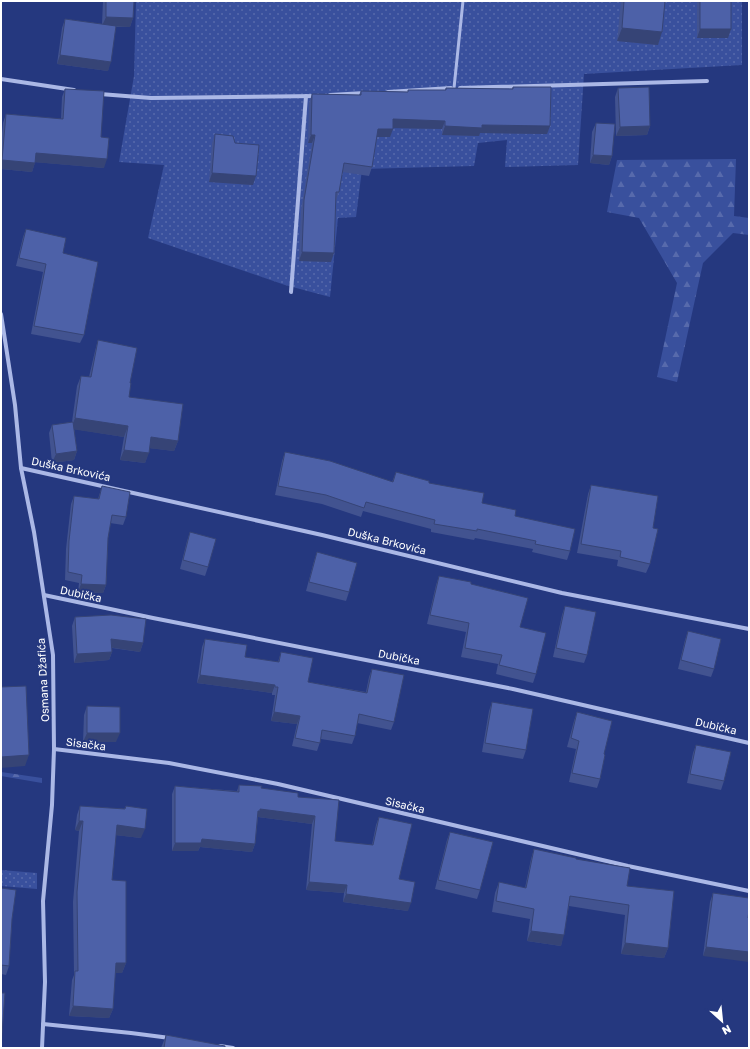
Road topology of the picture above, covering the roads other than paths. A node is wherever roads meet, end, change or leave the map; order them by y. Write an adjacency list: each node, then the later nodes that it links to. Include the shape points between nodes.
1 (463, 1): 4 (lane)
2 (1, 79): 5 (street)
3 (707, 81): 4 (street)
4 (454, 88): 6 (street)
5 (82, 91)
6 (384, 92)
7 (97, 93): 9 (street, via 151,98)
8 (368, 93): 9 (street)
9 (306, 96): 10 (street)
10 (291, 292)
11 (1, 314): 12 (street, Osmana Džafića)
12 (21, 468): 13 (street, Osmana Džafića); 14 (street, Duška Brkovića, via 322,535 562,593)
13 (44, 595): 15 (street, Dubička, via 514,689); 16 (street, Osmana Džafića, via 53,655)
14 (749, 629)
15 (749, 743)
16 (54, 749): 17 (street, Sisačka, via 169,763 278,784 628,866); 18 (street, Osmana Džafića, via 52,805 43,901)
17 (749, 891)
18 (43, 1024): 19 (street); 21 (street, Osmana Džafića)
19 (176, 1039)
20 (212, 1044): 22 (street)
21 (42, 1048)
22 (233, 1048)

